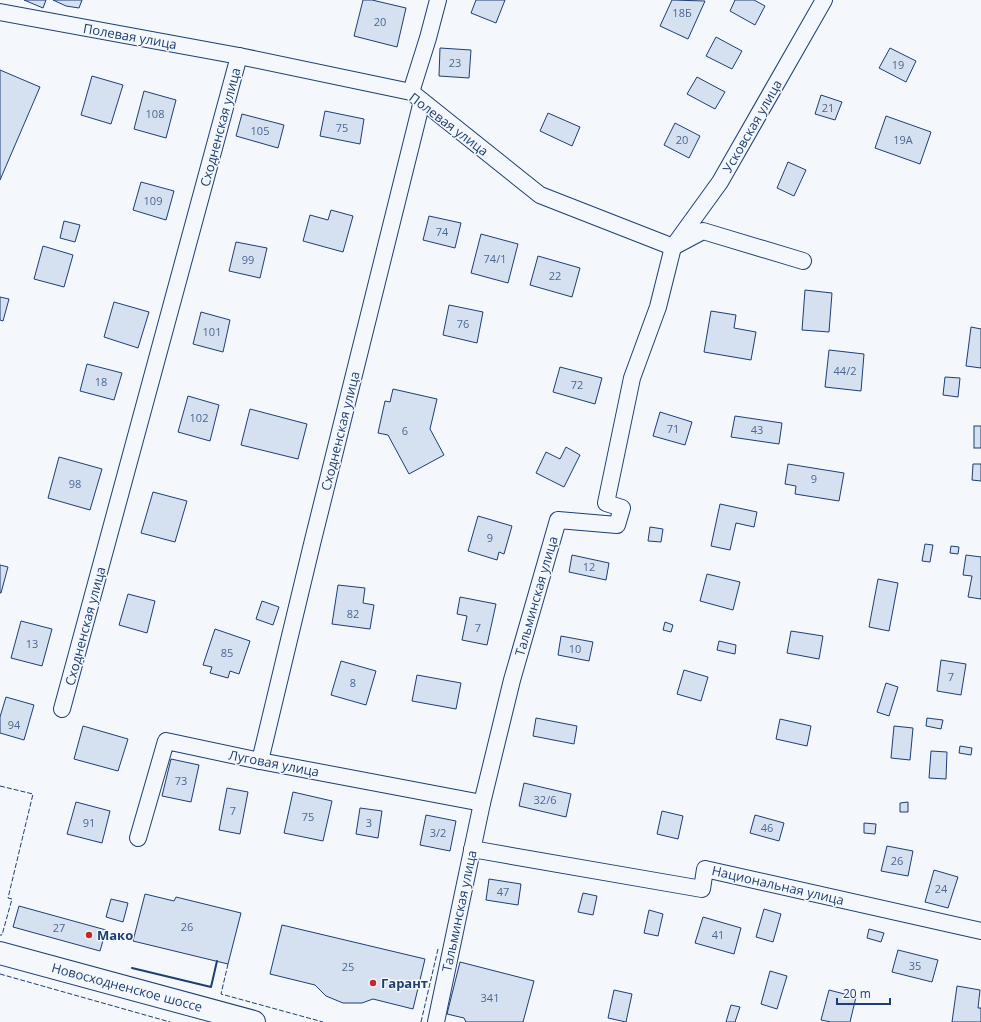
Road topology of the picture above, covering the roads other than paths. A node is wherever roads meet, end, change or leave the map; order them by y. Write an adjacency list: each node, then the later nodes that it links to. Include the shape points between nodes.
1 (438, 0): 5 (street, Сходненская улица)
2 (824, 0): 6 (street, Усковская улица, via 720,182)
3 (0, 12): 4 (street, Полевая улица)
4 (239, 56): 5 (street, Полевая улица); 8 (street, Сходненская улица)
5 (417, 97): 6 (street, Полевая улица, via 540,195); 9 (street, Сходненская улица)
6 (673, 247): 7 (street, via 703,231); 10 (street, Тальминская улица, via 658,307 632,378 606,503 622,508 617,525 558,520 512,680)
7 (802, 261)
8 (62, 709)
9 (260, 761): 10 (street, Луговая улица); 11 (street, Луговая улица, via 166,741)
10 (482, 803): 12 (street, Тальминская улица)
11 (138, 838)
12 (472, 849): 13 (street, Национальная улица, via 702,889 705,869); 16 (street, Тальминская улица)
13 (981, 932)
14 (0, 953): 15 (main road, Новосходненское шоссе)
15 (254, 1022)
16 (436, 1022)

